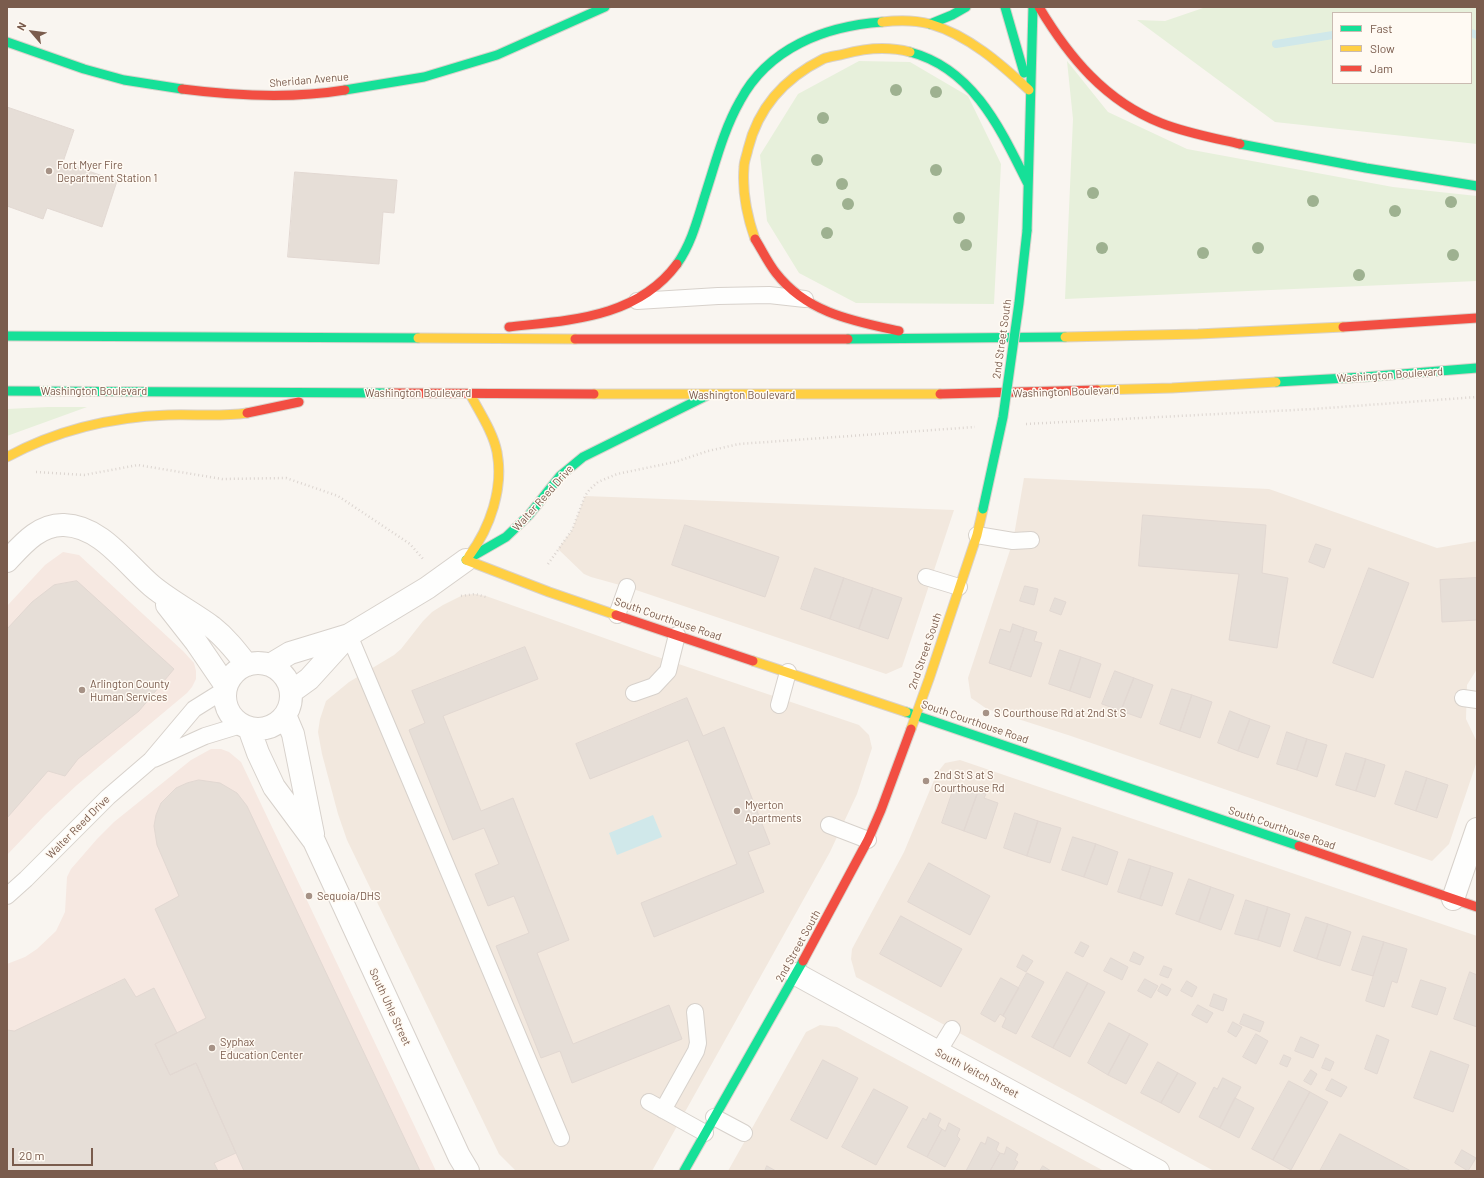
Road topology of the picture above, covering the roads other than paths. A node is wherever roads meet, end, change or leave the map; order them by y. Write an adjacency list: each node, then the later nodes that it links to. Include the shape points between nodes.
1 (605, 7): 7 (main road, Sheridan Avenue, via 497,55 424,77 332,92 264,96 212,93 124,80)
2 (966, 7): 6 (main road)
3 (1005, 7): 8 (main road, 2nd Street South)
4 (1032, 7): 8 (main road, 2nd Street South)
5 (1039, 7): 10 (main road, via 1059,38 1091,77 1117,100 1147,116 1202,135 1302,157)
6 (930, 24): 8 (main road, via 979,48); 12 (main road, via 871,22 830,30 796,43 765,67 752,82 733,115 686,251 664,278)
7 (7, 42)
8 (1029, 90): 9 (main road, 2nd Street South)
9 (1028, 184): 11 (main road, via 985,106 975,92 948,69 919,54 884,47 848,50 813,63 782,85 761,114 746,150 743,171 743,193 754,237 775,273); 23 (main road, 2nd Street South, bridge, via 1027,231 1003,417)
10 (1477, 186)
11 (805, 299): 12 (lane, via 769,295); 16 (main road, via 836,316)
12 (636, 301): 15 (main road, via 588,317)
13 (1477, 318): 16 (main road, via 1189,335)
14 (7, 336): 15 (main road)
15 (421, 338): 16 (main road)
16 (937, 340)
17 (1477, 368): 21 (main road, Washington Boulevard, via 1268,383 1073,392)
18 (7, 391): 19 (main road, Washington Boulevard)
19 (344, 393): 20 (main road, Washington Boulevard); 22 (main road, via 230,415 167,415 106,421 75,428)
20 (470, 394): 21 (main road, Washington Boulevard); 25 (main road, Walter Reed Drive, via 494,442 499,464 493,512 482,537)
21 (708, 396): 25 (main road, Walter Reed Drive, via 583,457 560,476 529,515 506,538)
22 (7, 458)
23 (977, 535): 24 (lane, via 1013,541); 30 (main road, 2nd Street South)
24 (1031, 540)
25 (466, 560): 31 (main road, South Courthouse Road); 32 (street, Walter Reed Drive, via 427,588)
26 (7, 561): 28 (street, via 22,545 43,530 54,526 75,526 103,541)
27 (926, 577): 30 (lane)
28 (153, 586): 34 (street, via 212,627); 37 (street, via 196,642)
29 (627, 587): 31 (lane)
30 (959, 587): 42 (main road, 2nd Street South)
31 (617, 615): 33 (main road, South Courthouse Road)
32 (349, 635): 35 (street, Walter Reed Drive, via 290,653); 38 (street, Walter Reed Drive, via 310,679); 61 (lane)
33 (677, 635): 36 (main road, South Courthouse Road); 39 (lane, via 668,671 654,686)
34 (247, 665): 35 (street); 37 (street, via 231,677)
35 (270, 665): 38 (street, via 284,675)
36 (788, 672): 40 (lane); 42 (main road, South Courthouse Road)
37 (226, 688): 43 (street, via 225,700 228,710 233,719); 44 (lane, Walter Reed Drive, via 194,709)
38 (291, 692): 41 (street, via 289,708)
39 (634, 693)
40 (779, 705)
41 (285, 715): 43 (street, via 273,726 257,730); 48 (street, South Uhle Street, via 293,734)
42 (916, 715): 47 (main road, 2nd Street South); 50 (main road, South Courthouse Road)
43 (245, 727): 44 (lane, Walter Reed Drive, via 206,736); 48 (street, South Uhle Street, via 274,787)
44 (151, 760): 49 (lane, Walter Reed Drive, via 108,797)
45 (829, 825): 47 (lane)
46 (1477, 828): 50 (street)
47 (868, 840): 52 (main road, 2nd Street South)
48 (314, 841): 62 (street, South Uhle Street)
49 (7, 896)
50 (1453, 899): 51 (main road, South Courthouse Road)
51 (1477, 907)
52 (796, 974): 55 (street, South Veitch Street); 58 (main road, 2nd Street South)
53 (695, 1012): 57 (lane, via 698,1042 696,1051)
54 (952, 1029): 55 (lane)
55 (938, 1052): 64 (street, South Veitch Street)
56 (649, 1102): 57 (lane)
57 (663, 1110): 59 (lane)
58 (714, 1117): 59 (main road, 2nd Street South); 60 (lane)
59 (705, 1133): 63 (main road, 2nd Street South)
60 (744, 1133)
61 (561, 1138)
62 (468, 1171)
63 (684, 1171)
64 (1158, 1171)

